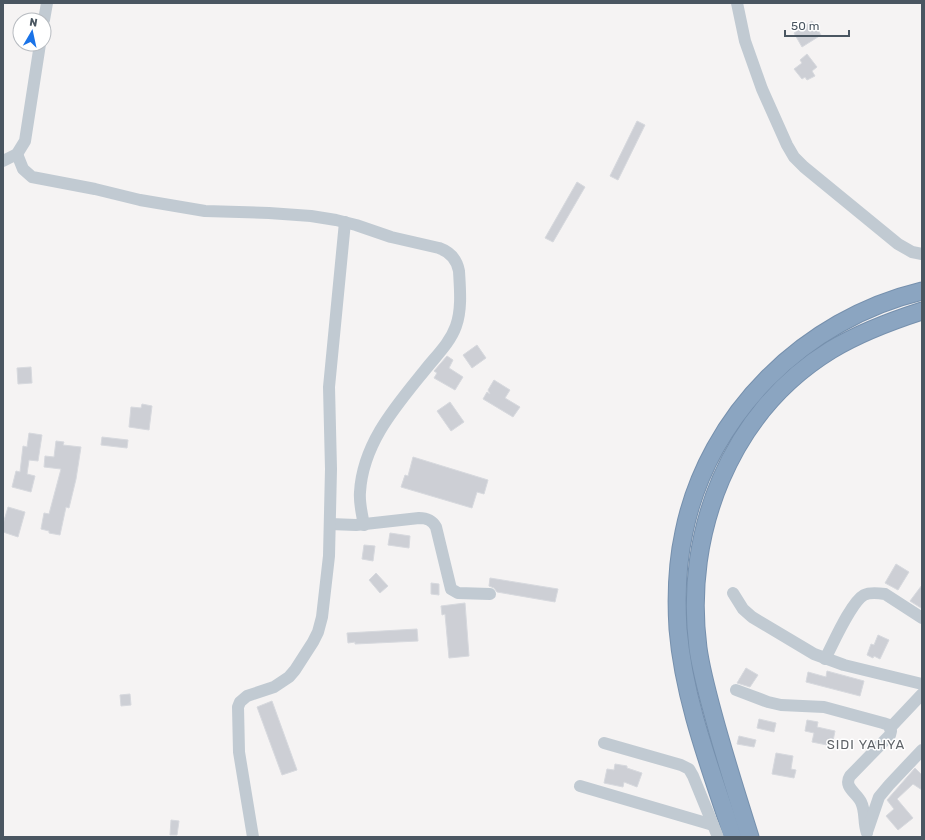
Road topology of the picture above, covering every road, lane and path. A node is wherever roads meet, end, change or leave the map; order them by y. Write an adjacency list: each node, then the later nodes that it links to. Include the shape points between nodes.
1 (737, 3): 6 (street, via 745,41 762,90 794,157 898,244)
2 (39, 52): 3 (street, via 25,141)
3 (16, 154): 4 (street); 5 (street, via 23,169 32,177 140,200 205,211 283,214)
4 (3, 161)
5 (345, 222): 9 (street, via 329,387); 10 (street, via 390,237 444,250 456,261 459,272 460,306 453,334 396,406 368,454 360,492)
6 (922, 254)
7 (922, 292): 26 (highway, via 877,306 839,324 776,369 729,425 710,457 694,494 684,532 678,571 679,631 684,671 694,714)
8 (922, 311): 27 (highway, via 862,334 836,348 816,360 784,386 757,417 734,450 709,509 697,571 695,610 698,648 723,751)
9 (330, 524): 10 (street); 24 (street, via 322,617 313,642 289,677 274,687 246,696 238,707 239,752)
10 (364, 525): 12 (street, via 423,518 431,521 438,531 451,589 458,594)
11 (733, 593): 14 (street, via 743,609 752,617)
12 (490, 594)
13 (922, 618): 14 (street, via 885,594 864,595 855,604)
14 (825, 659): 15 (street)
15 (922, 684)
16 (736, 690): 18 (street, via 781,705 834,709 886,723)
17 (922, 694): 18 (street)
18 (890, 728): 23 (street, via 890,734 848,780 848,786 861,803)
19 (604, 743): 22 (street, via 688,769 698,785)
20 (922, 750): 23 (street, via 879,797)
21 (580, 786): 22 (street)
22 (713, 825): 25 (street)
23 (866, 836)
24 (252, 837)
25 (718, 837)
26 (733, 837)
27 (750, 837)

